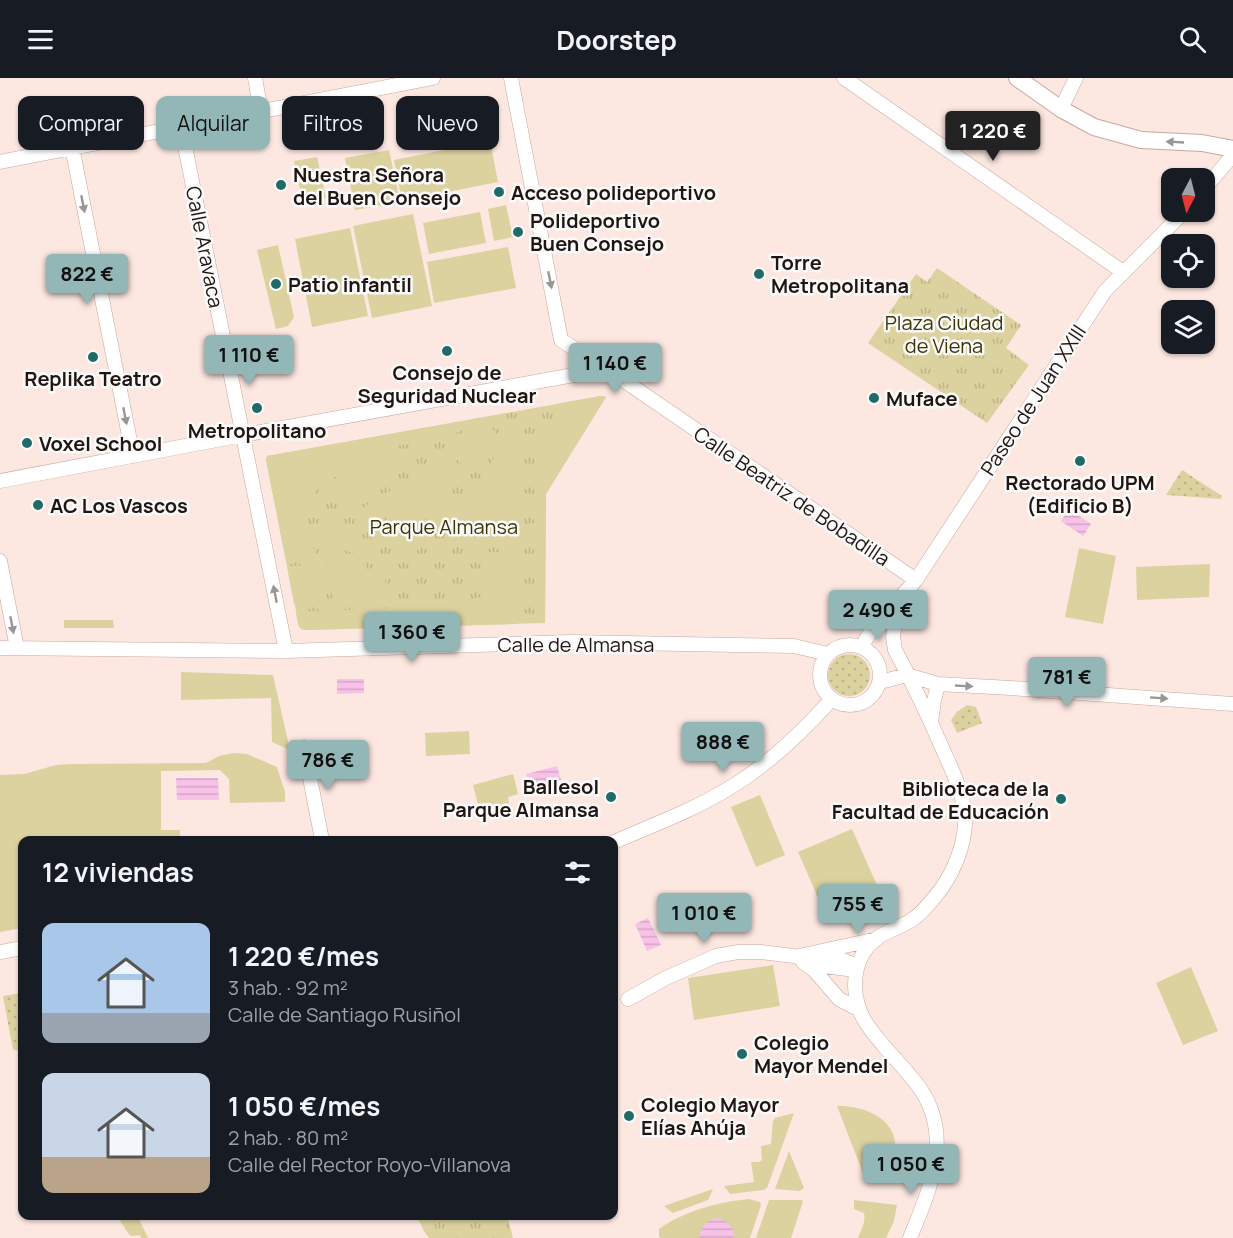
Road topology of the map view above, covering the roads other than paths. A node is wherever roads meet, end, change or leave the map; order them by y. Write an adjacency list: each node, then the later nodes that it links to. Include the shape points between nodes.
1 (255, 78): 7 (street)
2 (433, 78): 9 (street)
3 (512, 78): 19 (street, Calle Beatriz de Bobadilla, one-way to 19, via 561,340)
4 (844, 78): 18 (street)
5 (1017, 78): 8 (street)
6 (1076, 78): 8 (street)
7 (258, 96)
8 (1061, 109): 10 (street, one-way to 8, via 1141,140 1094,127)
9 (270, 110)
10 (1233, 149)
11 (58, 150): 15 (street)
12 (73, 150): 21 (street, one-way to 21)
13 (187, 150): 20 (street, Calle Aravaca)
14 (1233, 155): 16 (street)
15 (0, 162)
16 (1215, 176)
17 (1174, 222): 18 (street, Paseo de Juan XXIII)
18 (1123, 272): 24 (street, Paseo de Juan XXIII, via 1105,291)
19 (607, 369): 20 (street); 24 (street, Calle Beatriz de Bobadilla)
20 (243, 435): 21 (street); 29 (street, Calle Aravaca, one-way to 20)
21 (133, 456): 22 (street)
22 (0, 481)
23 (0, 561): 28 (street, one-way to 28)
24 (916, 580): 25 (street, Paseo de Juan XXIII)
25 (898, 600): 26 (street, Paseo de Juan XXIII); 31 (street, via 893,637)
26 (862, 647): 30 (street, via 844,645); 32 (street, via 878,662)
27 (0, 648): 28 (street, Calle de Almansa)
28 (17, 648): 29 (street, Calle de Almansa)
29 (286, 651): 30 (street, Calle de Almansa, via 570,642 794,646)
30 (828, 654): 34 (street, via 822,663 820,683)
31 (907, 675): 32 (street); 33 (street); 36 (street)
32 (880, 682): 34 (street, via 870,699 861,704 850,706)
33 (938, 684): 35 (street, one-way to 35); 36 (street)
34 (831, 700): 39 (street, via 771,758 731,787)
35 (1233, 704)
36 (932, 722): 40 (street, via 959,787 966,825 962,846 947,880 931,901 915,918)
37 (303, 747): 38 (street)
38 (321, 836)
39 (618, 840)
40 (877, 939): 43 (street); 45 (street)
41 (18, 949): 42 (street)
42 (0, 952)
43 (815, 953): 44 (street); 45 (street, via 830,955)
44 (794, 956): 45 (street, via 823,966); 46 (street, via 761,952 716,956); 47 (street, via 814,970 838,999)
45 (856, 968): 47 (street)
46 (628, 999)
47 (858, 1009): 48 (street, via 871,1031 919,1087 935,1124 933,1175)
48 (910, 1238)

